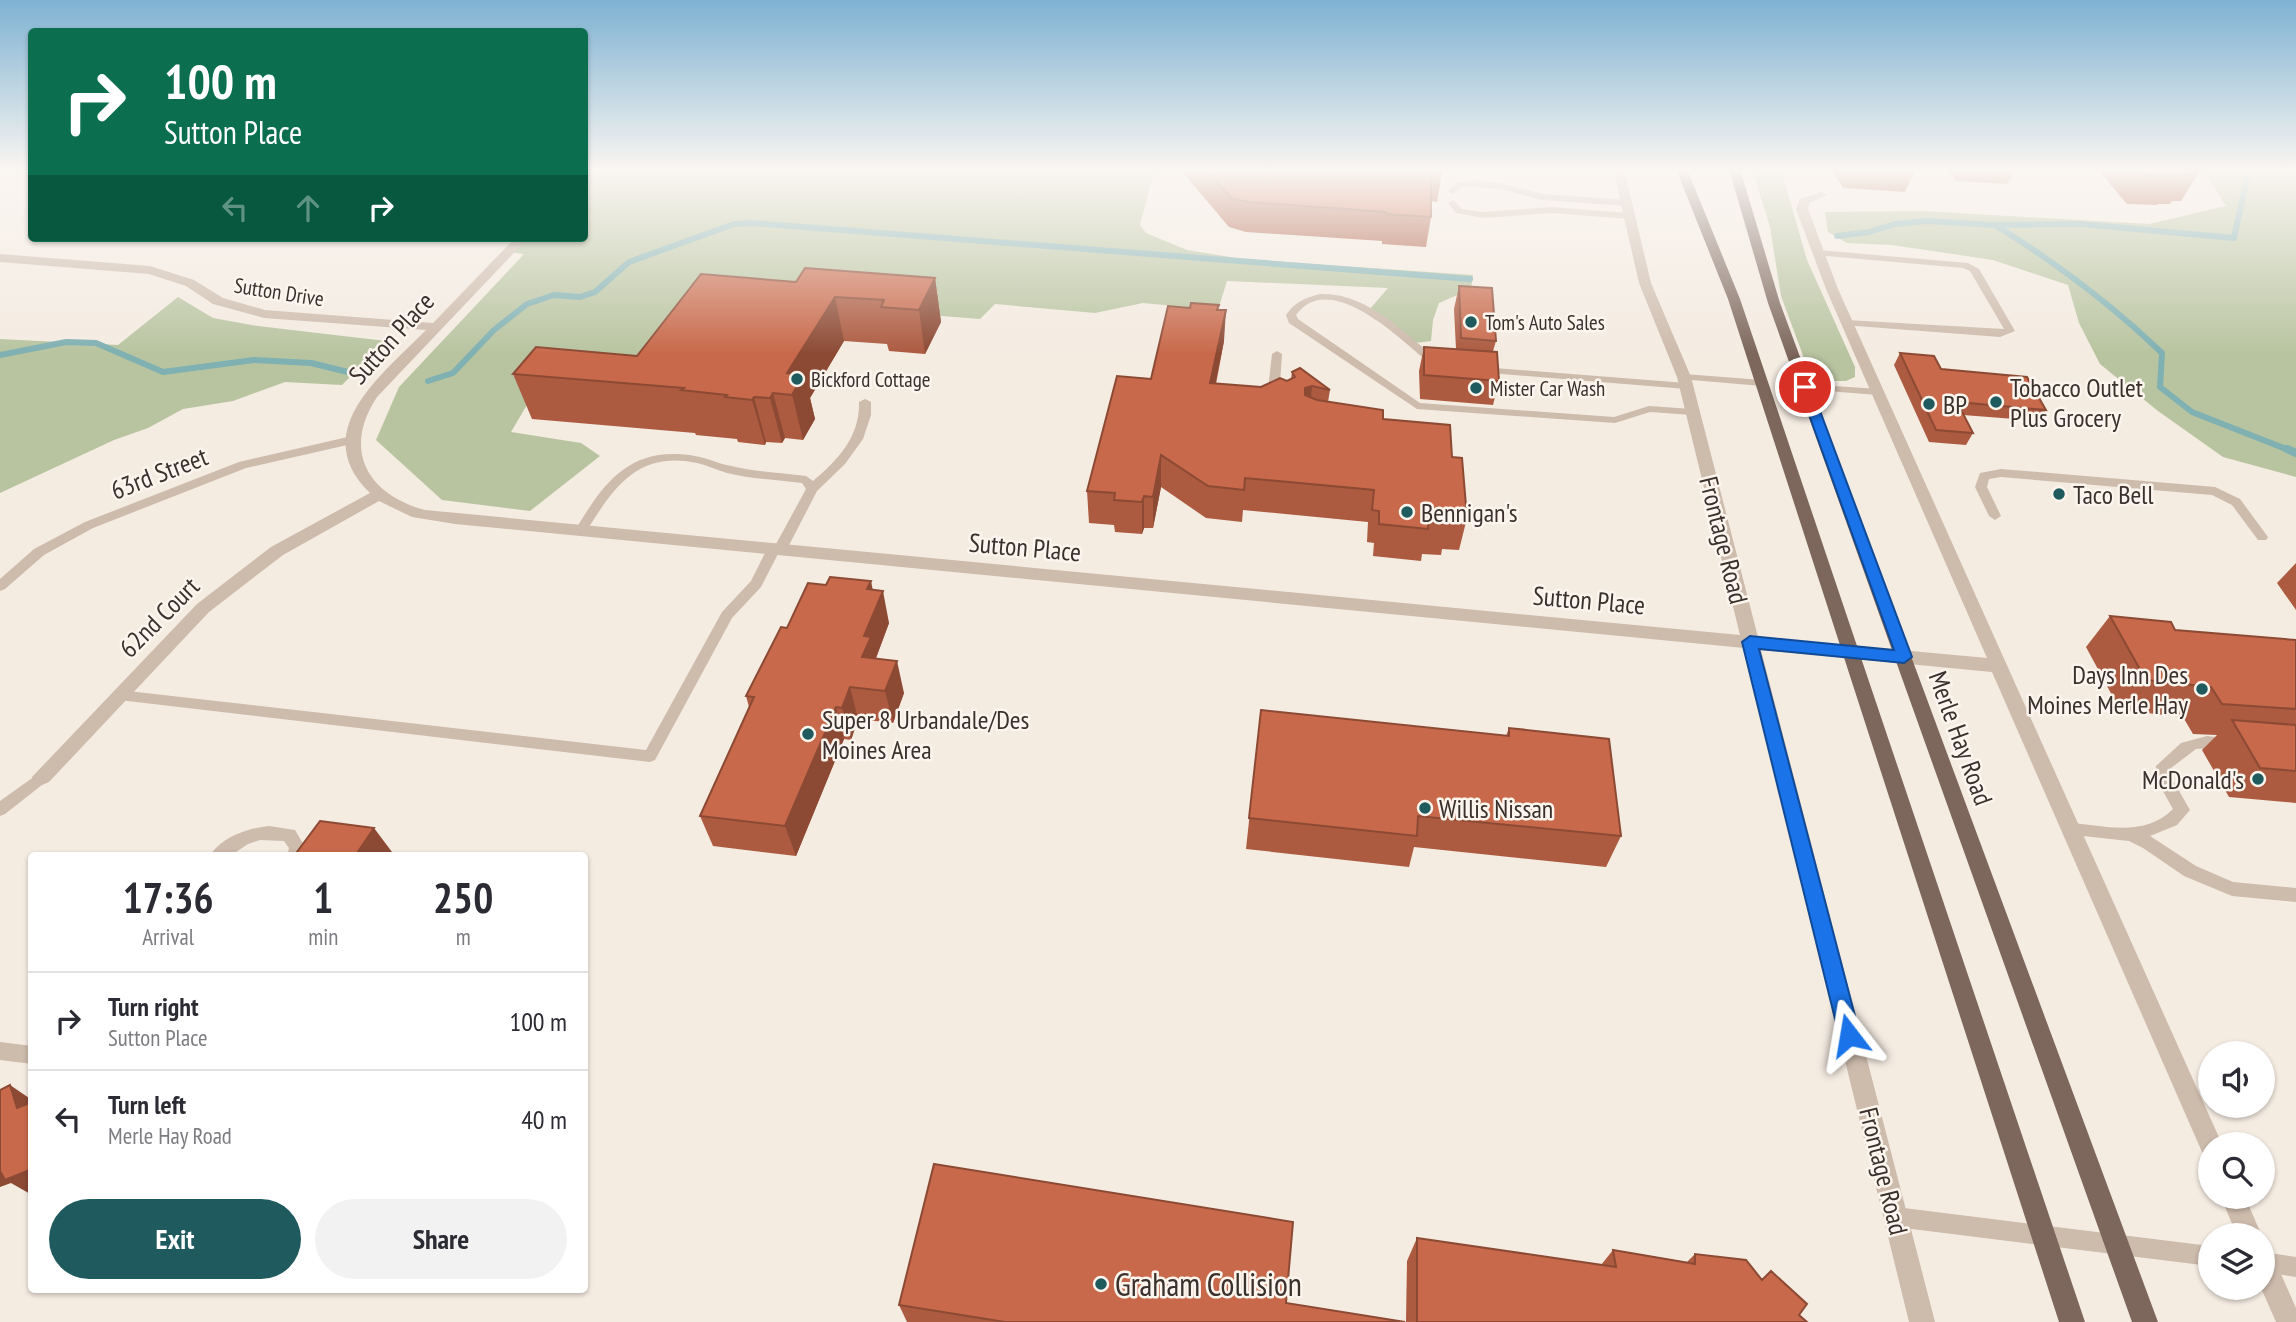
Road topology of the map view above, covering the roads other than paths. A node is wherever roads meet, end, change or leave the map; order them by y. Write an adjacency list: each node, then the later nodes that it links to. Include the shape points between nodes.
1 (1633, 231): 13 (street, Frontage Road, via 1646,283)
2 (1706, 231): 14 (main road)
3 (1752, 231): 15 (main road, Merle Hay Road)
4 (1810, 231): 6 (street)
5 (518, 242): 9 (street, Sutton Place)
6 (1818, 253): 8 (street); 8 (lane, via 1965,265 1974,269 2010,331)
7 (0, 258): 9 (street, Sutton Drive, via 150,270 190,283 218,301 264,314)
8 (1847, 323): 16 (street)
9 (435, 327): 20 (street, Sutton Place, via 371,395 357,418)
10 (1277, 354): 18 (lane, via 1274,401)
11 (1454, 368): 19 (lane, via 1440,366 1355,303 1321,298 1298,305 1291,315 1293,321 1417,406 1615,419 1649,409)
12 (1468, 369): 13 (lane)
13 (1686, 382): 14 (lane); 19 (street, Frontage Road)
14 (1762, 383): 29 (main road)
15 (1805, 387): 16 (lane); 30 (main road, Merle Hay Road)
16 (1878, 393): 31 (street)
17 (865, 401): 21 (lane, via 867,413 846,456)
18 (1283, 407)
19 (1692, 412): 28 (street, Frontage Road)
20 (352, 440): 22 (street, Sutton Place, via 355,464); 27 (lane, 63rd Street, via 243,465 89,525 39,552)
21 (812, 489): 24 (lane, via 806,480 761,476 697,460 651,460 612,481); 26 (lane)
22 (380, 494): 24 (street, Sutton Place, via 402,508 428,516); 32 (street, 62nd Court, via 277,551 238,579 203,608)
23 (1995, 516): 25 (lane, via 1980,487 1984,476 2015,474 2215,491 2236,502)
24 (580, 532): 26 (street, Sutton Place)
25 (2262, 537)
26 (776, 550): 28 (street, Sutton Place); 32 (lane, via 756,584 727,615 650,756)
27 (0, 586)
28 (1750, 642): 29 (street, Sutton Place); 44 (street, Frontage Road)
29 (1852, 652): 30 (street, Sutton Place); 45 (main road)
30 (1904, 657): 31 (street, Sutton Place); 46 (main road, Merle Hay Road)
31 (1999, 666): 36 (street)
32 (119, 695): 34 (street, 62nd Court)
33 (2247, 745): 37 (lane, via 2197,740 2187,744 2164,766 2163,777 2182,810 2167,824)
34 (42, 777): 35 (lane, 62nd Court)
35 (0, 810)
36 (2071, 829): 37 (lane); 43 (street)
37 (2132, 835): 40 (lane, via 2212,882 2232,889)
38 (223, 852): 39 (lane, via 252,834 274,831 289,835)
39 (296, 852)
40 (2296, 895)
41 (0, 1051): 42 (lane)
42 (28, 1054)
43 (2205, 1132)
44 (1896, 1217): 45 (lane); 51 (street, Frontage Road)
45 (2043, 1236): 46 (lane); 52 (main road)
46 (2116, 1244): 47 (lane); 53 (main road, Merle Hay Road)
47 (2198, 1254)
48 (2275, 1264): 49 (lane)
49 (2296, 1267)
50 (2275, 1290): 54 (street)
51 (1922, 1322)
52 (2072, 1322)
53 (2145, 1322)
54 (2289, 1322)

